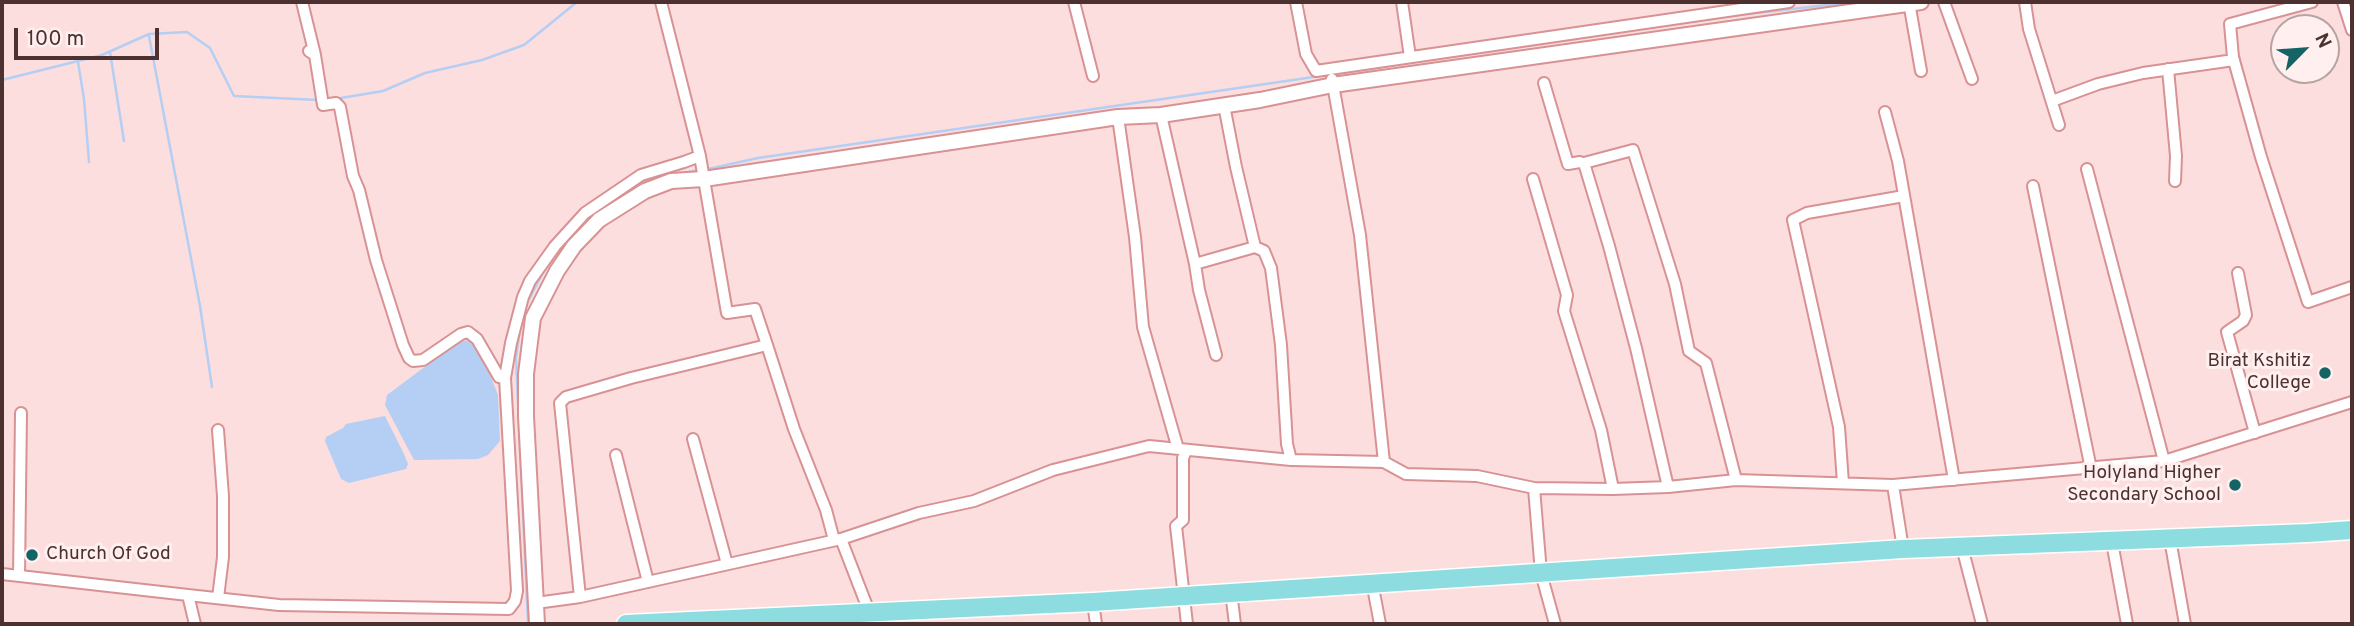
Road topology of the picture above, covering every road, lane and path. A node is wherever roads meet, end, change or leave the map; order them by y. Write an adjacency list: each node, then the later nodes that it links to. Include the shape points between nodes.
1 (302, 2): 42 (street, via 323,105 337,103 340,107 376,260 409,358 423,360 468,332 477,339 494,371)
2 (661, 2): 28 (street)
3 (1074, 2): 18 (street)
4 (1296, 2): 19 (street, via 1306,54 1316,71)
5 (1402, 2): 14 (street)
6 (1789, 2): 12 (street)
7 (1913, 2): 17 (street); 19 (street)
8 (1944, 2): 20 (street)
9 (2025, 2): 22 (street)
10 (2312, 2): 15 (street, via 2230,24)
11 (2343, 2): 13 (street)
12 (1774, 3): 14 (street)
13 (2352, 30)
14 (1410, 57): 19 (street)
15 (2234, 60): 16 (street); 39 (street, via 2308,302)
16 (2168, 69): 22 (street, via 2098,84); 33 (street)
17 (1921, 71)
18 (1093, 76)
19 (1332, 78): 23 (street); 52 (street, via 1360,236)
20 (1972, 79)
21 (1544, 83): 29 (street, via 1568,164)
22 (2052, 102): 27 (street)
23 (1224, 105): 25 (street); 36 (street)
24 (1885, 112): 35 (street)
25 (1161, 115): 26 (street); 37 (street)
26 (1118, 117): 31 (street); 48 (street, via 1143,327)
27 (2059, 125)
28 (699, 156): 31 (street); 42 (street, via 641,175 570,228 523,297)
29 (1580, 162)
30 (2087, 169): 51 (street)
31 (704, 179): 40 (street, via 727,313 755,309); 79 (street, via 671,181 599,220 573,246 533,318 526,416)
32 (1533, 179): 60 (street, via 1567,295 1564,311 1601,430)
33 (2175, 181)
34 (2034, 187): 53 (street)
35 (1904, 196): 55 (street); 56 (street, via 1807,213 1793,220 1839,427)
36 (1255, 247): 37 (street); 50 (street, via 1264,251 1271,268)
37 (1195, 264): 41 (street)
38 (2238, 272): 46 (street, via 2246,315 2227,332)
39 (2352, 287)
40 (767, 345): 62 (street, via 794,429); 76 (street, via 631,378 559,403)
41 (1216, 355)
42 (505, 378): 77 (street, via 517,591 509,609 279,605)
43 (2352, 402): 46 (street)
44 (21, 413): 70 (street)
45 (218, 430): 77 (street, via 223,496)
46 (2255, 433): 51 (street)
47 (693, 439): 67 (street)
48 (1182, 450): 50 (street); 62 (street, via 1149,446 1053,470 974,501); 75 (street, via 1183,520 1176,526)
49 (616, 456): 71 (street)
50 (1291, 460): 52 (street)
51 (2164, 461): 53 (street)
52 (1384, 462): 59 (street, via 1406,474 1477,476)
53 (2091, 468): 55 (street)
54 (1736, 480): 56 (street); 58 (street); 58 (street, via 1706,363 1689,351 1675,284 1633,150 1584,163 1636,348)
55 (1954, 480): 57 (street)
56 (1843, 483): 57 (street)
57 (1893, 485): 66 (street)
58 (1668, 487): 60 (street)
59 (1534, 488): 60 (street); 69 (street)
60 (1613, 489)
61 (2352, 530): 63 (main road)
62 (838, 539): 67 (street); 80 (street)
63 (2170, 539): 64 (main road); 91 (street)
64 (2112, 541): 65 (main road); 90 (street)
65 (1962, 547): 66 (main road); 89 (street)
66 (1903, 549): 69 (main road)
67 (727, 564): 71 (street)
68 (2, 573): 70 (street)
69 (1541, 573): 72 (main road); 88 (street)
70 (19, 576): 74 (street)
71 (648, 582): 76 (street)
72 (1372, 582): 73 (main road); 87 (street)
73 (1231, 592): 75 (main road); 86 (street)
74 (188, 595): 77 (street); 81 (street)
75 (1182, 595): 78 (main road); 85 (street)
76 (580, 597): 79 (street)
77 (218, 598)
78 (1093, 602): 80 (main road); 84 (street)
79 (536, 603): 82 (street)
80 (871, 619): 83 (main road)
81 (195, 624)
82 (537, 624)
83 (626, 624)
84 (1096, 624)
85 (1187, 624)
86 (1235, 624)
87 (1380, 624)
88 (1555, 624)
89 (1982, 624)
90 (2127, 624)
91 (2185, 624)

